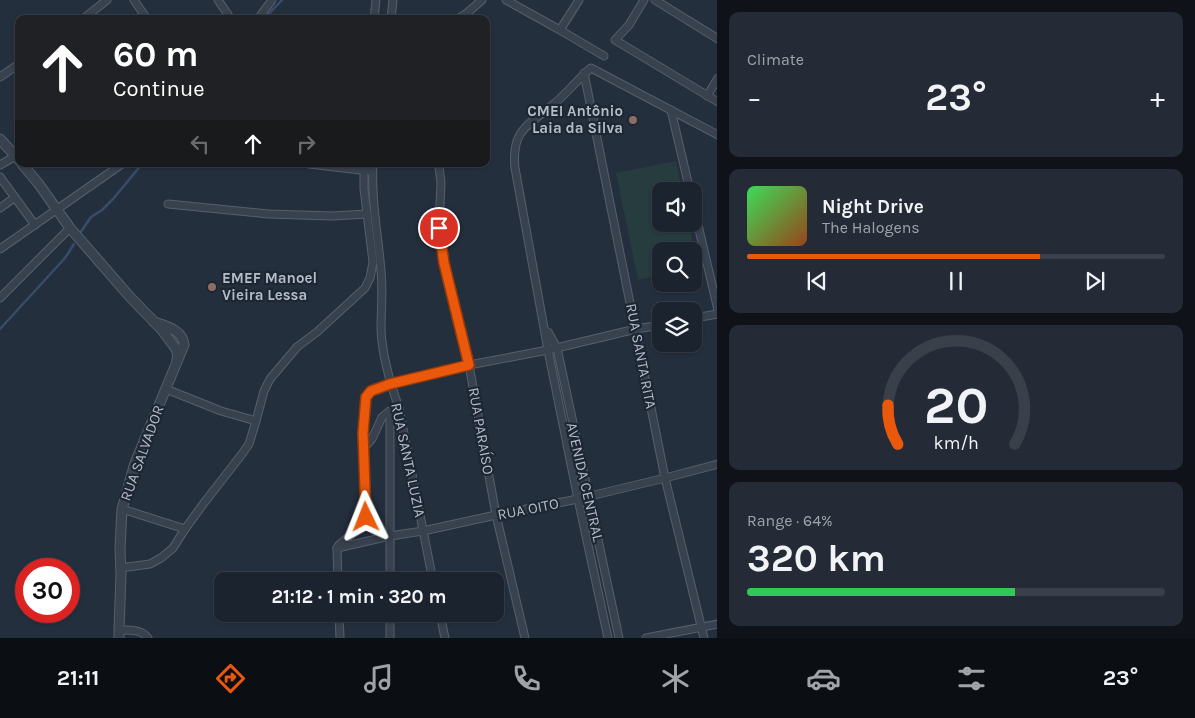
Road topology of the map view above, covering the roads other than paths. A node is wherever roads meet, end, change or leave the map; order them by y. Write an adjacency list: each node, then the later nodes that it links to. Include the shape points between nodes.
1 (106, 0): 12 (street)
2 (134, 0): 13 (street)
3 (218, 0): 14 (street)
4 (272, 0): 15 (street)
5 (376, 0): 16 (street)
6 (393, 0): 17 (street)
7 (482, 0): 18 (street)
8 (506, 0): 19 (street)
9 (579, 0): 19 (street)
10 (644, 0): 26 (street, via 629,25 615,40)
11 (655, 0): 20 (street)
12 (88, 15)
13 (144, 15)
14 (228, 15)
15 (261, 15)
16 (374, 15)
17 (391, 15)
18 (464, 15)
19 (560, 30): 21 (street)
20 (717, 37)
21 (604, 56)
22 (15, 67): 24 (street)
23 (584, 73): 28 (street, via 591,68); 55 (street, AVENIDA CENTRAL, via 521,132 515,147 515,168); 56 (street, RUA SANTA RITA)
24 (0, 77)
25 (717, 80): 26 (street)
26 (707, 96): 27 (street)
27 (717, 101)
28 (671, 110): 29 (street); 40 (street)
29 (717, 134)
30 (0, 139): 31 (street)
31 (15, 153)
32 (15, 158): 33 (street)
33 (0, 165)
34 (25, 167): 44 (street, RUA SALVADOR)
35 (118, 167): 44 (street)
36 (364, 167): 38 (street); 45 (street)
37 (439, 167): 59 (street, RUA PARAÍSO, via 441,245)
38 (373, 168): 60 (street, RUA SANTA LUZIA, via 374,220 382,272 381,331)
39 (0, 178): 41 (street)
40 (688, 182)
41 (14, 198): 43 (street); 46 (street)
42 (168, 204): 45 (street, via 268,214)
43 (0, 208)
44 (57, 209): 46 (street); 47 (street, RUA SALVADOR)
45 (366, 214): 64 (street, via 373,262 370,278 364,288 297,347 270,379)
46 (35, 225): 49 (street)
47 (70, 228): 50 (street); 61 (street, RUA SALVADOR, via 154,322 178,332 184,339)
48 (700, 232): 51 (street)
49 (0, 249)
50 (0, 298)
51 (717, 308)
52 (717, 312): 53 (street)
53 (702, 316)
54 (652, 326): 56 (street)
55 (545, 328): 57 (street, AVENIDA CENTRAL); 58 (street, AVENIDA CENTRAL)
56 (636, 329): 57 (street); 67 (street, RUA SANTA RITA)
57 (557, 348): 58 (street); 68 (street, AVENIDA CENTRAL)
58 (548, 350): 59 (street); 69 (street, AVENIDA CENTRAL)
59 (469, 365): 60 (street); 71 (street, RUA PARAÍSO)
60 (390, 384): 62 (street, RUA SANTA LUZIA); 65 (street, via 371,391 366,397)
61 (166, 388): 64 (street, via 221,411); 70 (street, RUA SALVADOR, via 135,463)
62 (399, 408): 63 (street); 73 (street, RUA SANTA LUZIA)
63 (390, 412): 65 (street, via 382,417 372,439); 74 (street)
64 (256, 421): 72 (street, via 249,444)
65 (363, 449): 75 (street, via 365,520)
66 (717, 464): 67 (street, RUA OITO)
67 (665, 478): 68 (street, RUA OITO); 84 (street, RUA SANTA RITA)
68 (589, 496): 69 (street, RUA OITO); 92 (street, AVENIDA CENTRAL)
69 (578, 499): 71 (street, RUA OITO); 91 (street, AVENIDA CENTRAL)
70 (122, 509): 72 (street); 76 (street, RUA SALVADOR)
71 (496, 515): 73 (street, RUA OITO); 90 (street, RUA PARAÍSO)
72 (185, 529): 76 (street, via 162,558 150,564)
73 (423, 531): 74 (street, RUA OITO); 79 (street, RUA SANTA LUZIA)
74 (390, 536): 75 (street, RUA OITO); 78 (street)
75 (338, 548): 77 (street)
76 (120, 568): 85 (street, RUA SALVADOR)
77 (338, 572)
78 (390, 572)
79 (431, 572)
80 (339, 622): 87 (street)
81 (390, 622): 88 (street)
82 (442, 622): 89 (street)
83 (717, 624): 84 (street)
84 (701, 627): 93 (street); 94 (street, RUA SANTA RITA)
85 (119, 634): 86 (street, via 138,632)
86 (148, 638)
87 (340, 638)
88 (390, 638)
89 (445, 638)
90 (524, 638)
91 (608, 638)
92 (619, 638)
93 (646, 638)
94 (704, 638)

